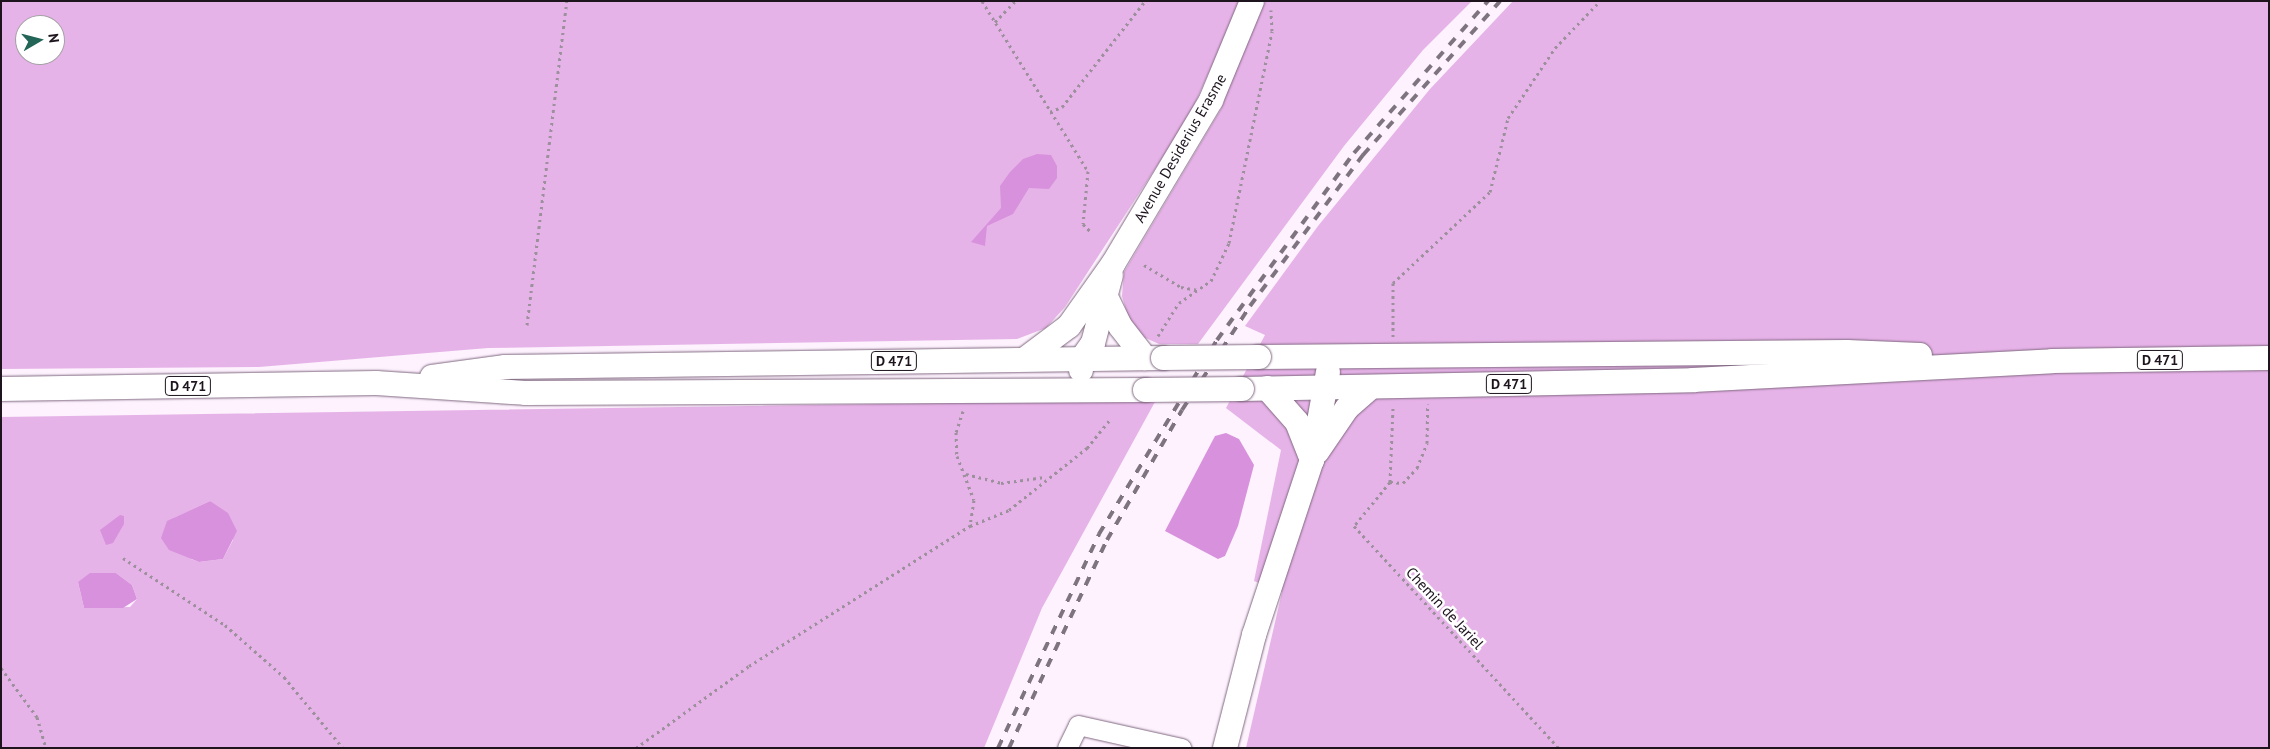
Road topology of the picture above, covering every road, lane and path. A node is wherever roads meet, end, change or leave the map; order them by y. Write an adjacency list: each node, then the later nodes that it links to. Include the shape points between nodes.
1 (567, 1): 15 (path)
2 (982, 1): 8 (path)
3 (1015, 1): 8 (path)
4 (1145, 1): 9 (path, via 1062,107)
5 (1252, 1): 11 (main road, Avenue Desiderius Erasme, via 1211,100)
6 (1270, 1): 13 (path, via 1272,31 1229,242 1215,276)
7 (1600, 1): 17 (path, via 1555,48 1508,118 1487,196 1393,283)
8 (994, 22): 9 (path)
9 (1050, 112): 10 (path, via 1088,171 1083,224)
10 (1090, 231)
11 (1113, 264): 14 (main road); 16 (main road)
12 (1144, 265): 13 (path, via 1181,286)
13 (1198, 290): 18 (path, via 1165,319)
14 (1106, 297): 18 (main road, via 1126,336); 22 (main road, via 1093,343)
15 (527, 325)
16 (1069, 326): 21 (main road); 22 (main road, via 1072,348)
17 (1393, 345)
18 (1155, 351): 19 (main road, D 471, bridge); 22 (main road, D 471)
19 (1331, 357): 23 (main road, D 471, via 1847,352); 26 (main road)
20 (2269, 358): 23 (main road, D 471)
21 (1025, 359): 22 (main road, D 471); 24 (main road, D 471, via 505,368)
22 (1081, 360): 31 (main road)
23 (2052, 361): 25 (main road, D 471, via 1694,380)
24 (376, 384): 27 (main road, D 471, via 526,393); 30 (main road, D 471)
25 (1428, 386): 29 (main road, D 471); 37 (path, via 1424,452 1403,483)
26 (1325, 387): 28 (main road, D 471); 29 (main road, D 471); 34 (main road)
27 (975, 388): 31 (main road, D 471); 35 (path, via 956,432 957,456)
28 (1267, 388): 31 (main road, D 471, bridge); 34 (main road, via 1297,422)
29 (1370, 388): 34 (main road, via 1347,408)
30 (1, 389)
31 (1080, 389)
32 (1393, 406): 37 (path)
33 (1110, 420): 36 (path, via 1087,448)
34 (1312, 460): 46 (main road, via 1257,626)
35 (965, 474): 36 (path, via 1001,483); 38 (path, via 974,500)
36 (1047, 476): 38 (path, via 1009,510)
37 (1390, 482): 47 (path, Chemin de Jariel, via 1354,526)
38 (970, 526): 43 (path, via 749,666)
39 (123, 558): 42 (path, via 226,625 284,676)
40 (1, 668): 41 (path, via 36,717)
41 (46, 748)
42 (343, 748)
43 (636, 748)
44 (1067, 748): 45 (lane, via 1078,725)
45 (1181, 748)
46 (1225, 748)
47 (1559, 748)

